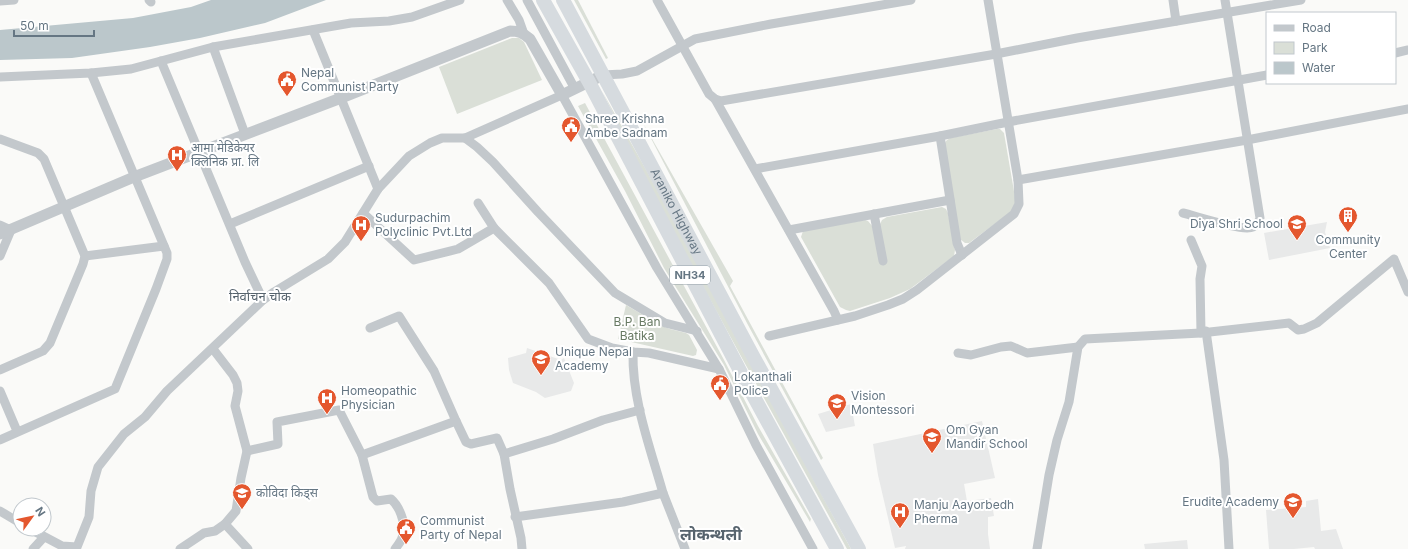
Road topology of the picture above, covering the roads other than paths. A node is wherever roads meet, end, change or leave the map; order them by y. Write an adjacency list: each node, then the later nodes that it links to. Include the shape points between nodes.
1 (14, 0): 13 (street)
2 (460, 0): 16 (street, via 389,21 352,23)
3 (507, 0): 17 (street)
4 (527, 0): 30 (street)
5 (543, 0): 29 (highway, Araniko Highway / NH34)
6 (563, 0): 25 (highway, Araniko Highway / NH34)
7 (657, 0): 18 (street)
8 (911, 0): 18 (street, via 771,24 695,39)
9 (988, 0): 22 (street)
10 (1173, 0): 15 (street)
11 (1225, 0): 14 (street)
12 (1301, 0): 14 (street)
13 (0, 1)
14 (1227, 13): 15 (street); 28 (street)
15 (1176, 21): 22 (street)
16 (313, 30): 19 (street); 32 (street)
17 (524, 34): 31 (street); 32 (street, via 510,31)
18 (682, 45): 25 (street, via 637,71); 33 (street, via 709,94)
19 (213, 47): 23 (street); 36 (street)
20 (1408, 50): 21 (street)
21 (1396, 52)
22 (996, 54): 33 (street, via 725,101); 35 (street)
23 (160, 61): 24 (street, via 131,69); 41 (street)
24 (91, 74): 27 (street); 44 (street)
25 (603, 75): 29 (street); 102 (highway, Araniko Highway / NH34)
26 (1266, 75): 28 (street)
27 (0, 77)
28 (1238, 80): 35 (street); 40 (street)
29 (589, 82): 30 (street); 101 (highway, Araniko Highway / NH34, via 748,386)
30 (575, 89): 31 (street)
31 (562, 96): 38 (street); 69 (street, via 657,268)
32 (341, 98): 36 (street); 42 (street)
33 (715, 99): 43 (street)
34 (1408, 109): 40 (street)
35 (1008, 122): 37 (street); 45 (street)
36 (245, 134): 41 (street)
37 (940, 136): 43 (street); 47 (street)
38 (465, 138): 46 (street, via 442,138 430,143 409,156); 69 (street, via 478,146 615,293 665,323)
39 (0, 140): 49 (street, via 38,153 44,159)
40 (1247, 140): 45 (street); 51 (street, via 1259,222 1254,227 1238,227)
41 (198, 152): 44 (street); 53 (street)
42 (369, 166): 46 (street); 53 (street)
43 (755, 169): 57 (street)
44 (134, 177): 49 (street); 60 (street)
45 (1018, 180): 61 (street, via 1017,210)
46 (378, 189): 50 (street)
47 (950, 200): 52 (street); 61 (street, via 957,243)
48 (478, 203): 55 (street)
49 (64, 206): 56 (street); 63 (street)
50 (363, 213): 55 (street, via 414,260 458,249); 66 (street, via 345,242 328,259)
51 (1183, 213)
52 (874, 214): 57 (street); 64 (street)
53 (230, 224): 66 (street)
54 (0, 225): 56 (street)
55 (494, 228): 74 (street, via 549,283 588,339)
56 (11, 230): 58 (street); 62 (street)
57 (789, 230): 67 (street)
58 (0, 234)
59 (1191, 240): 70 (street, via 1202,266 1200,279)
60 (164, 246): 63 (street); 81 (street, via 167,259 116,389)
61 (962, 255): 67 (street, via 903,299)
62 (0, 256)
63 (85, 256): 77 (street, via 50,343 43,351)
64 (883, 261)
65 (1408, 292): 70 (street, via 1394,259 1317,323 1304,329 1298,330 1289,323)
66 (263, 300): 73 (street)
67 (838, 320): 71 (street)
68 (370, 328): 80 (street, via 398,316 434,371)
69 (697, 331): 76 (street)
70 (1204, 332): 72 (street, via 1085,339); 104 (street, via 1224,460)
71 (769, 336)
72 (1078, 347): 75 (street, via 1027,353 1011,346 971,355); 103 (street, via 1069,402 1049,475)
73 (213, 349): 83 (street, via 237,383 235,406); 93 (street, via 167,391 145,417 124,434 98,467 91,491 89,517)
74 (633, 352): 76 (street, via 649,353); 79 (street, via 633,372)
75 (958, 353)
76 (719, 369): 100 (street, via 756,445)
77 (0, 370)
78 (0, 391): 81 (street)
79 (640, 410): 84 (street); 86 (street)
80 (456, 421): 84 (street, via 466,442 471,444 497,438); 85 (street)
81 (17, 431): 82 (street)
82 (0, 440)
83 (247, 451): 85 (street, via 278,444 277,422 339,410); 90 (street, via 236,511)
84 (504, 454): 88 (street)
85 (362, 455): 97 (street, via 373,496 377,501 391,499 400,513 404,532)
86 (663, 493): 88 (street, via 623,502); 99 (street)
87 (0, 511): 89 (street)
88 (515, 517): 98 (street)
89 (12, 518)
90 (225, 524): 92 (street, via 215,531 204,533); 96 (street)
91 (44, 537): 93 (street, via 62,546); 94 (street)
92 (191, 546): 95 (street)
93 (77, 548)
94 (33, 549)
95 (180, 549)
96 (248, 549)
97 (395, 549)
98 (522, 549)
99 (685, 549)
100 (813, 549)
101 (837, 549)
102 (859, 549)
103 (1037, 549)
104 (1229, 549)

